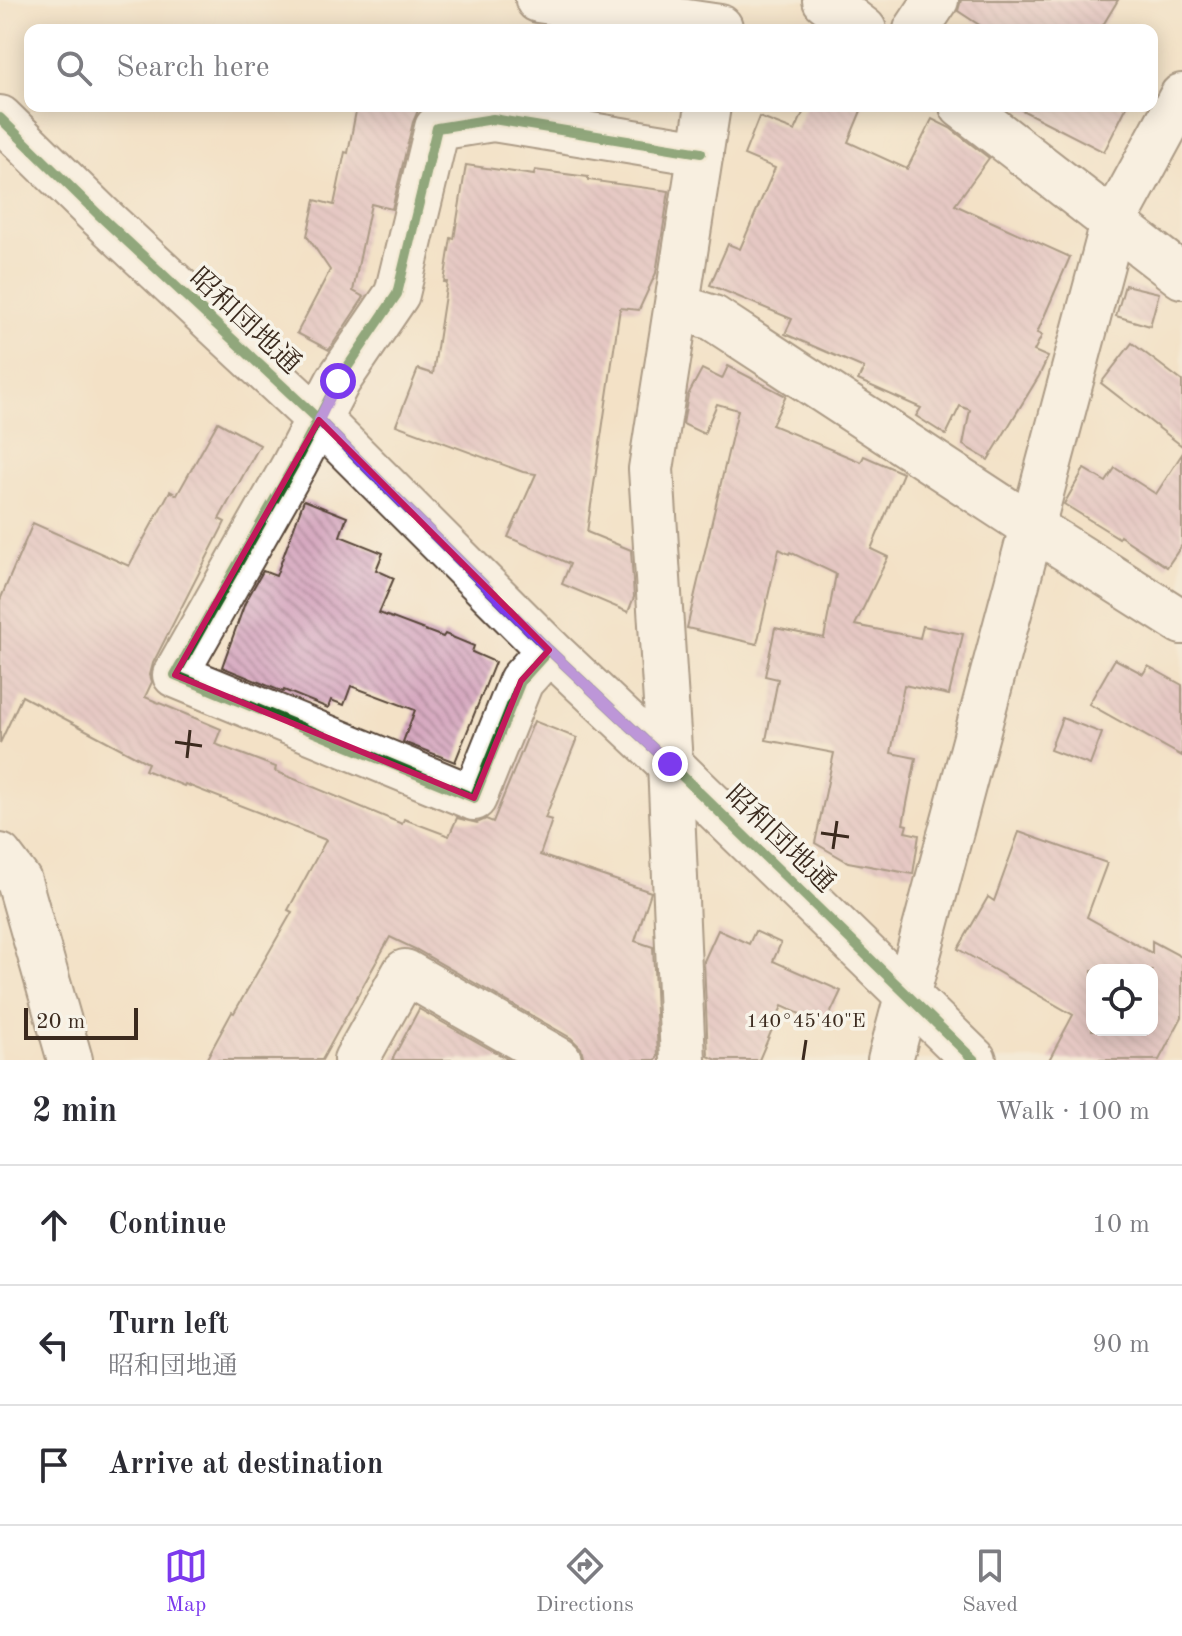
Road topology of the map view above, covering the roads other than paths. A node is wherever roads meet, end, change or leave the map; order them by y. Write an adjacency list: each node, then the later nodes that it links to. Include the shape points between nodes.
1 (538, 0): 4 (street)
2 (825, 0): 5 (street)
3 (936, 0): 6 (street)
4 (726, 19)
5 (856, 24)
6 (920, 24)
7 (1182, 96): 12 (street)
8 (707, 112): 11 (street)
9 (970, 112): 12 (street)
10 (0, 118): 15 (street, 昭和団地通)
11 (701, 153): 14 (street); 15 (street, via 493,119 437,128 397,294 338,381)
12 (1113, 223): 13 (street); 16 (street)
13 (1182, 276)
14 (678, 307): 16 (street, via 713,318); 19 (street, via 651,469)
15 (319, 420): 18 (street, 昭和団地通); 18 (street, via 175,675 474,798 521,681)
16 (1032, 527): 17 (street); 21 (street)
17 (1182, 622)
18 (549, 650): 19 (street, 昭和団地通)
19 (670, 764): 21 (street, 昭和団地通); 25 (street)
20 (0, 856): 22 (street, via 19,881)
21 (908, 994): 26 (street); 27 (street, 昭和団地通)
22 (70, 1060)
23 (356, 1060): 24 (street, via 405,972)
24 (559, 1060)
25 (683, 1060)
26 (890, 1060)
27 (974, 1060)

